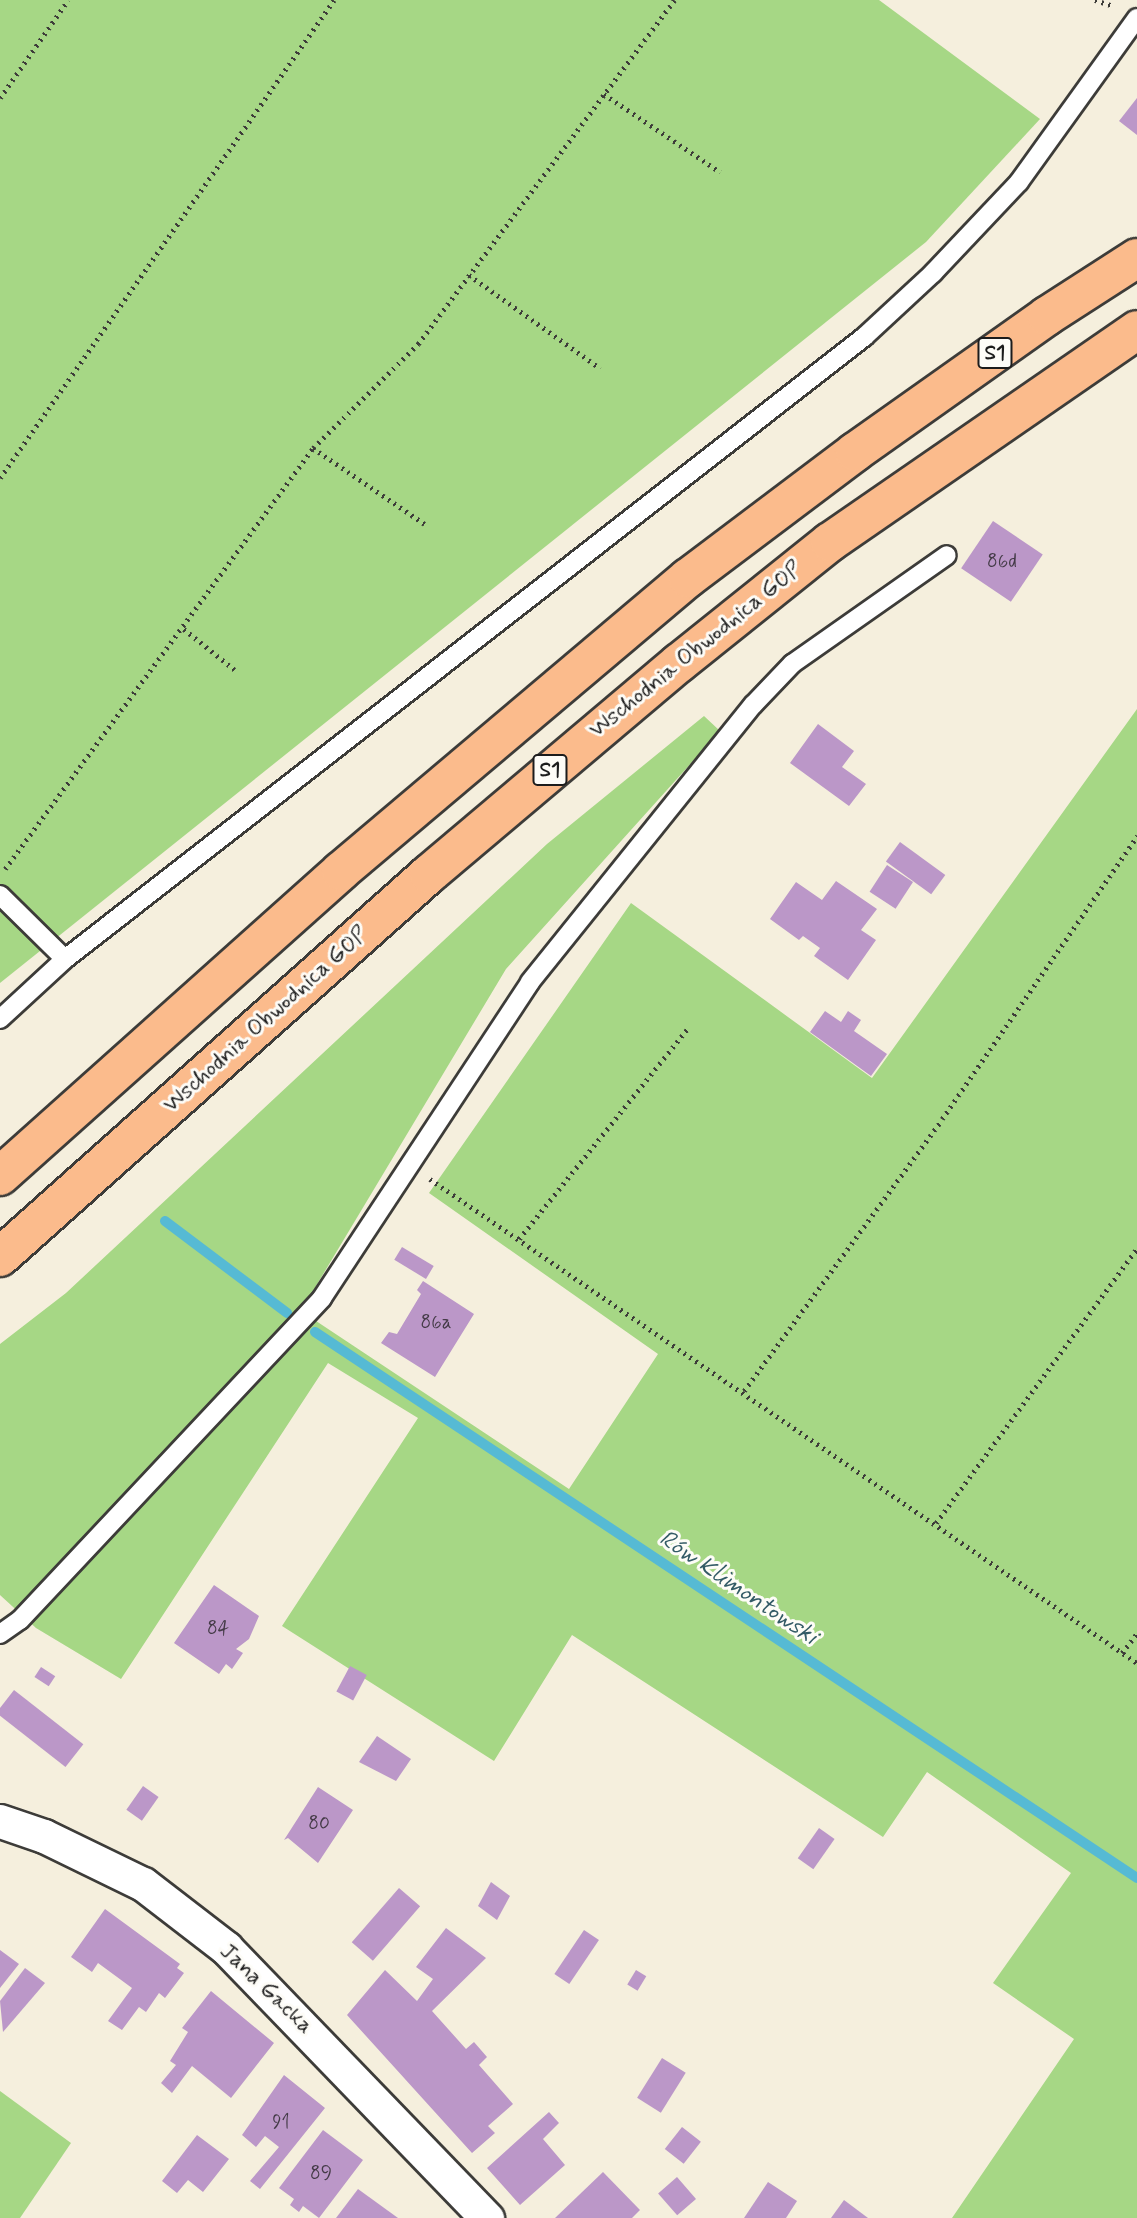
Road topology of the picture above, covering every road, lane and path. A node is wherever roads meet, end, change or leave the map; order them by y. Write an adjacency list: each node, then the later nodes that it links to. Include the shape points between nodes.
1 (68, 0): 6 (path)
2 (334, 0): 13 (path)
3 (674, 0): 5 (path)
4 (1137, 18): 21 (lane, via 1019,182 933,273 864,337)
5 (604, 94): 7 (path); 9 (path)
6 (0, 98)
7 (720, 172)
8 (1137, 258): 25 (highway, S1, via 1046,316 688,578 341,871)
9 (468, 275): 11 (path); 12 (path, via 418,344)
10 (1137, 330): 28 (highway, Wschodnia Obwodnica GOP / S1, via 830,542 679,663 439,866)
11 (600, 368)
12 (313, 448): 14 (path); 16 (path)
13 (0, 478)
14 (425, 524)
15 (947, 555): 24 (lane, via 792,664 753,705 530,982)
16 (184, 629): 17 (path); 19 (path)
17 (235, 670)
18 (1137, 836): 29 (path, via 942,1119)
19 (0, 876)
20 (0, 895): 21 (lane)
21 (65, 960): 22 (lane)
22 (0, 1018)
23 (687, 1029): 26 (path)
24 (412, 1167): 26 (path); 32 (lane, via 322,1298 20,1620)
25 (0, 1176)
26 (519, 1239): 29 (path)
27 (1137, 1248): 30 (path)
28 (0, 1257)
29 (744, 1391): 30 (path)
30 (936, 1524): 33 (path)
31 (1137, 1633): 33 (path)
32 (0, 1634)
33 (1122, 1653): 34 (path)
34 (1137, 1663)
35 (0, 1821): 36 (street, Jana Gacka, via 44,1836 143,1884 226,1948)
36 (488, 2218)

